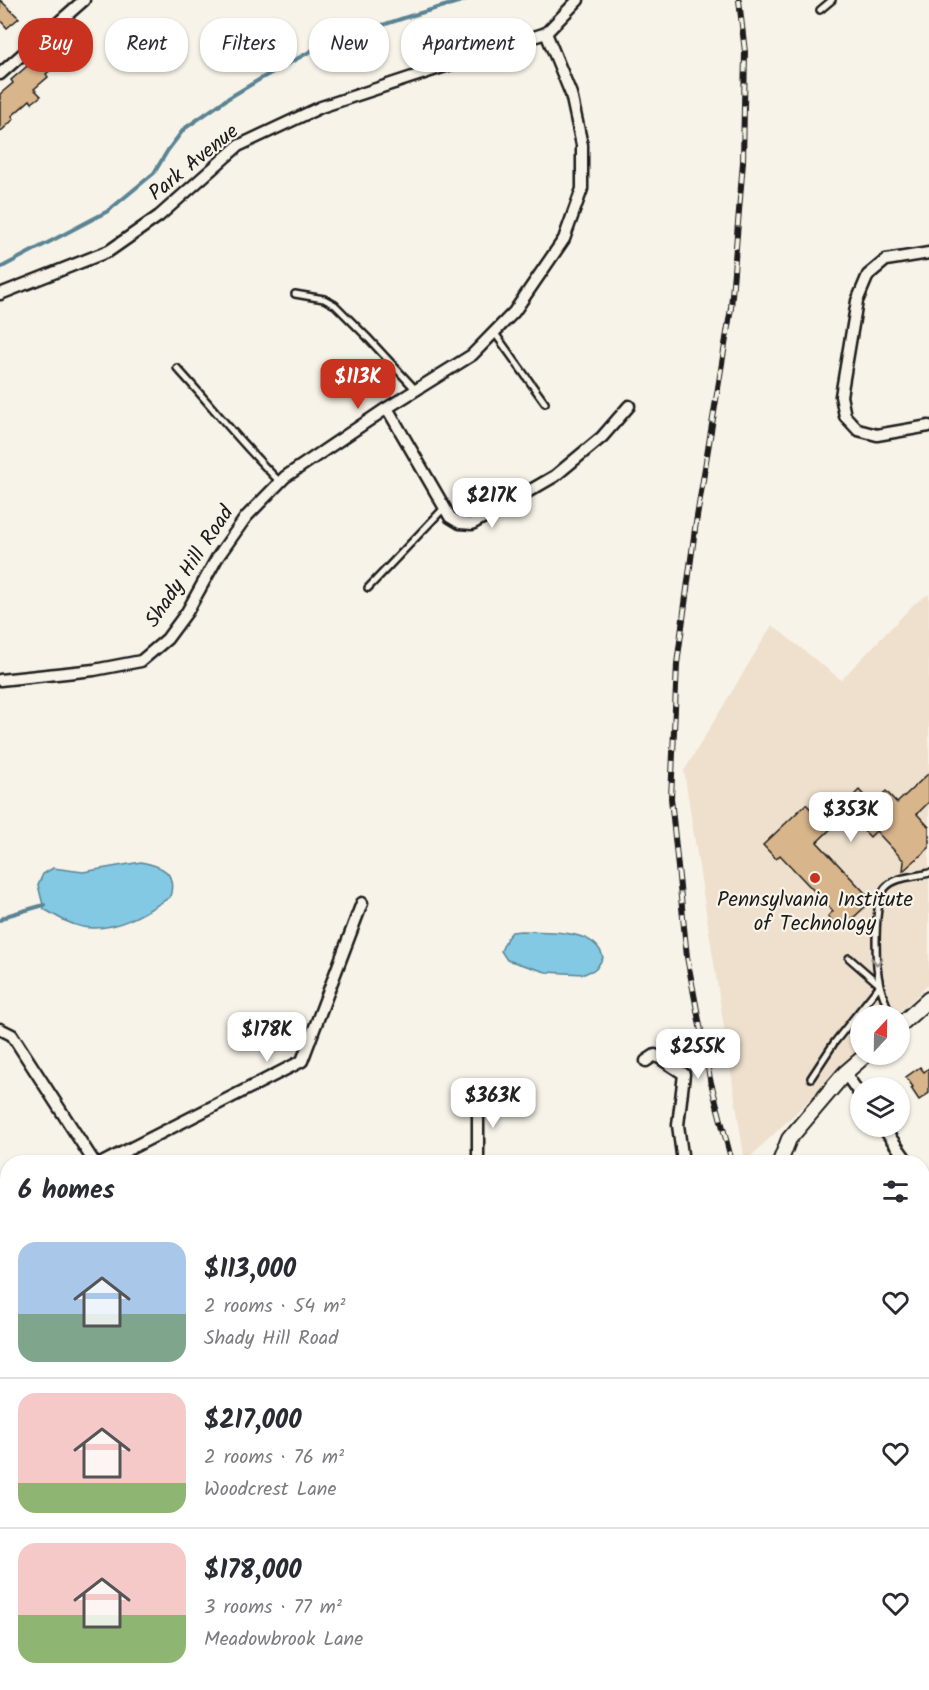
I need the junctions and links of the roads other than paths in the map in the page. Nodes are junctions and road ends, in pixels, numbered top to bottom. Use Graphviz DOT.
graph roads {
  1 [pos="84,0"];
  2 [pos="578,0"];
  3 [pos="832,0"];
  4 [pos="820,10"];
  5 [pos="546,33"];
  6 [pos="0,74"];
  7 [pos="929,253"];
  8 [pos="0,294"];
  9 [pos="295,294"];
  10 [pos="494,333"];
  11 [pos="177,368"];
  12 [pos="416,390"];
  13 [pos="545,403"];
  14 [pos="629,406"];
  15 [pos="387,408"];
  16 [pos="929,426"];
  17 [pos="280,482"];
  18 [pos="445,507"];
  19 [pos="368,588"];
  20 [pos="0,680"];
  21 [pos="929,873"];
  22 [pos="362,903"];
  23 [pos="849,958"];
  24 [pos="880,985"];
  25 [pos="929,999"];
  26 [pos="887,1005"];
  27 [pos="910,1016"];
  28 [pos="0,1029"];
  29 [pos="646,1061"];
  30 [pos="854,1065"];
  31 [pos="845,1073"];
  32 [pos="811,1078"];
  33 [pos="850,1080"];
  34 [pos="478,1095"];
  35 [pos="890,1137"];
  36 [pos="89,1155"];
  37 [pos="118,1155"];
  38 [pos="478,1155"];
  39 [pos="682,1155"];
  40 [pos="783,1155"];
  41 [pos="903,1155"];
  1 -- 6 [label="street"];
  2 -- 5 [label="street, Park Avenue"];
  3 -- 4 [label="lane"];
  5 -- 8 [label="street, Park Avenue"];
  5 -- 10 [label="street, Shady Hill Road"];
  7 -- 16 [label="street"];
  9 -- 12 [label="lane"];
  10 -- 12 [label="street, Shady Hill Road"];
  10 -- 13 [label="lane"];
  11 -- 17 [label="lane"];
  12 -- 15 [label="street, Shady Hill Road"];
  14 -- 18 [label="street"];
  15 -- 17 [label="street, Shady Hill Road"];
  15 -- 18 [label="street"];
  17 -- 20 [label="street, Shady Hill Road"];
  18 -- 19 [label="lane"];
  21 -- 24 [label="lane, one-way"];
  22 -- 37 [label="street"];
  23 -- 24 [label="lane"];
  24 -- 26 [label="lane"];
  24 -- 32 [label="lane"];
  25 -- 27 [label="street"];
  28 -- 36 [label="street"];
  29 -- 39 [label="street"];
  30 -- 31 [label="street"];
  31 -- 33 [label="street"];
  31 -- 40 [label="street"];
  34 -- 38 [label="street"];
  35 -- 41 [label="street"];
}
